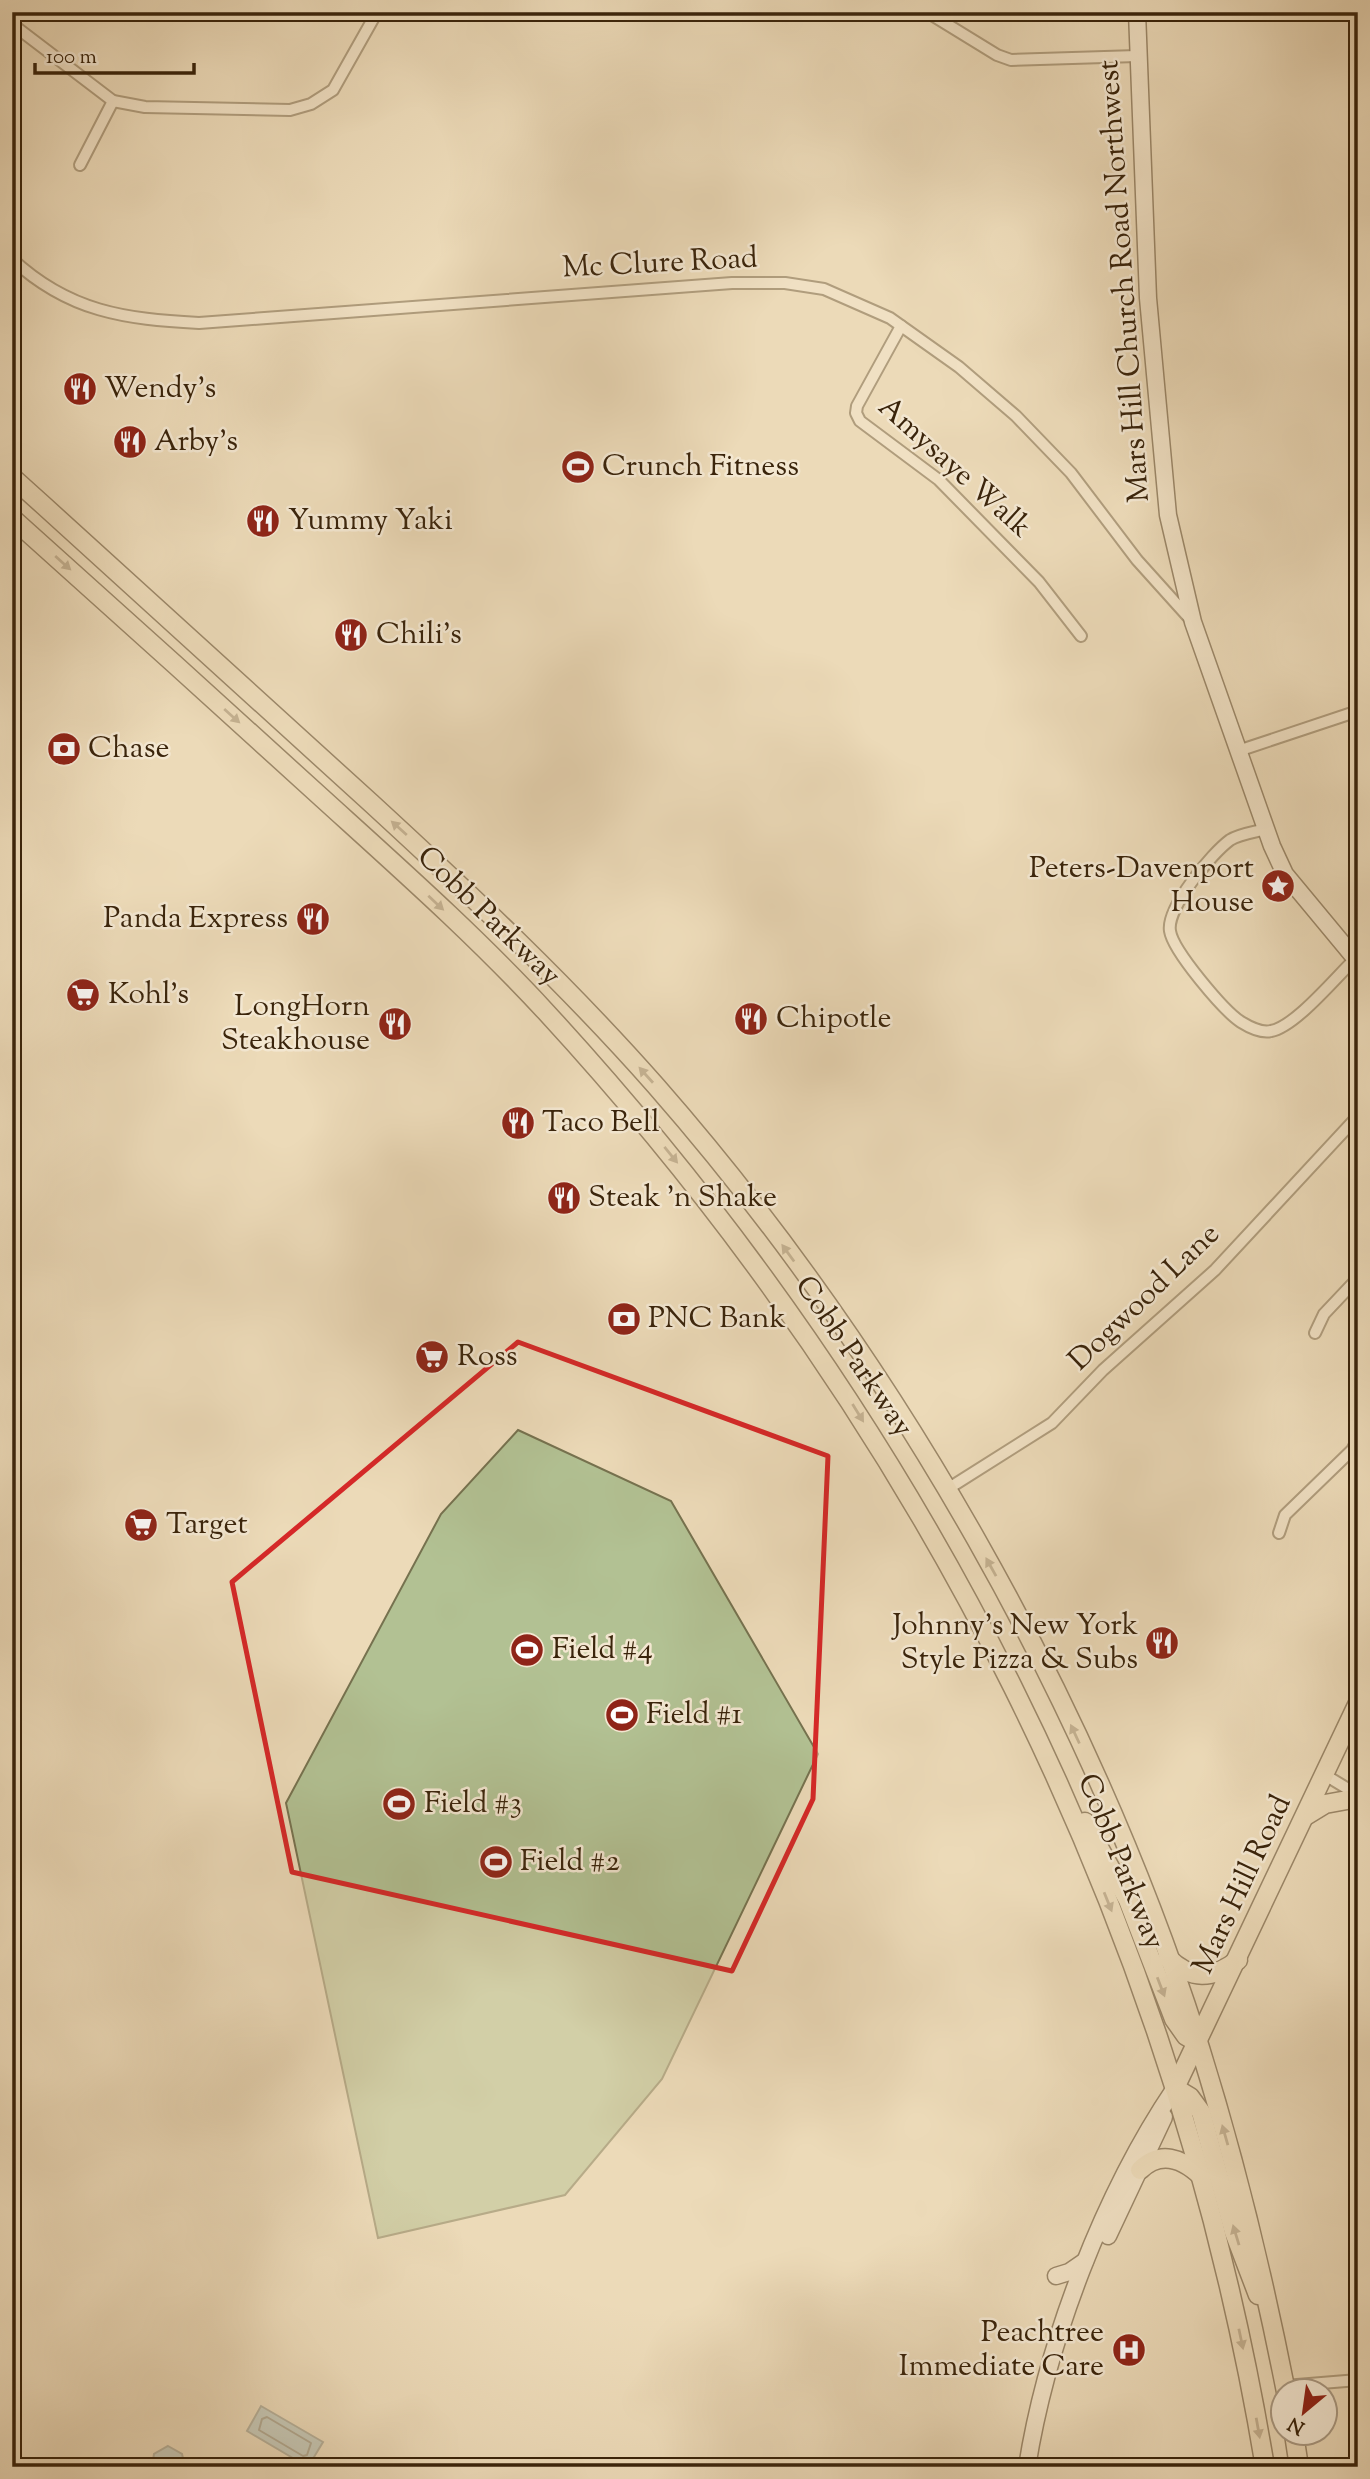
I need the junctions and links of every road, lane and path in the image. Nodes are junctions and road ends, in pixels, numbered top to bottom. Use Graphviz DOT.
graph roads {
  1 [pos="377,12"];
  2 [pos="927,12"];
  3 [pos="1137,12"];
  4 [pos="12,24"];
  5 [pos="1138,57"];
  6 [pos="113,101"];
  7 [pos="80,165"];
  8 [pos="12,259"];
  9 [pos="901,326"];
  10 [pos="12,477"];
  11 [pos="12,518"];
  12 [pos="1193,622"];
  13 [pos="1081,636"];
  14 [pos="1357,714"];
  15 [pos="1238,751"];
  16 [pos="1266,830"];
  17 [pos="1357,961"];
  18 [pos="1358,1116"];
  19 [pos="1358,1278"];
  20 [pos="1315,1332"];
  21 [pos="1358,1439"];
  22 [pos="946,1490"];
  23 [pos="1279,1533"];
  24 [pos="1358,1703"];
  25 [pos="1325,1775"];
  26 [pos="1058,1783"];
  27 [pos="1358,1796"];
  28 [pos="1307,1815"];
  29 [pos="1168,1957"];
  30 [pos="1238,1961"];
  31 [pos="1198,2043"];
  32 [pos="1175,2088"];
  33 [pos="1140,2170"];
  34 [pos="1201,2176"];
  35 [pos="1085,2261"];
  36 [pos="1056,2276"];
  37 [pos="1078,2286"];
  38 [pos="1271,2321"];
  39 [pos="1284,2378"];
  40 [pos="1358,2379"];
  41 [pos="1338,2382"];
  42 [pos="1296,2448"];
  43 [pos="1027,2467"];
  44 [pos="1265,2467"];
  45 [pos="1299,2467"];
  1 -- 6 [label="street"];
  2 -- 5 [label="street"];
  3 -- 5 [label="street, Mars Hill Church Road Northwest"];
  4 -- 6 [label="street"];
  5 -- 12 [label="street, Mars Hill Church Road Northwest"];
  6 -- 7 [label="street"];
  8 -- 9 [label="street, Mc Clure Road"];
  9 -- 12 [label="street, Mc Clure Road"];
  9 -- 13 [label="street, Amysaye Walk"];
  22 -- 10 [label="main road, Cobb Parkway, one-way"];
  11 -- 26 [label="main road, Cobb Parkway, one-way"];
  12 -- 15 [label="street, Mars Hill Church Road Northwest"];
  14 -- 15 [label="street"];
  15 -- 16 [label="street, Mars Hill Church Road Northwest"];
  16 -- 17 [label="street, Mars Hill Church Road Northwest"];
  16 -- 17 [label="street"];
  18 -- 22 [label="street, Dogwood Lane"];
  19 -- 20 [label="street"];
  21 -- 23 [label="street"];
  29 -- 22 [label="main road, Cobb Parkway, one-way"];
  24 -- 25 [label="main road, Mars Hill Road"];
  25 -- 27 [label="street"];
  25 -- 28 [label="main road, Mars Hill Road"];
  26 -- 31 [label="main road, one-way"];
  26 -- 32 [label="main road, Cobb Parkway, one-way"];
  27 -- 28 [label="main road"];
  28 -- 30 [label="main road, Mars Hill Road"];
  29 -- 30 [label="main road"];
  29 -- 31 [label="main road, Cobb Parkway"];
  30 -- 31 [label="main road, Mars Hill Road"];
  31 -- 32 [label="main road, Mars Hill Road"];
  38 -- 31 [label="main road, Cobb Parkway, one-way"];
  32 -- 33 [label="street"];
  32 -- 34 [label="main road, Cobb Parkway"];
  32 -- 35 [label="street"];
  38 -- 32 [label="main road, one-way"];
  33 -- 34 [label="main road"];
  33 -- 37 [label="street"];
  34 -- 44 [label="main road, Cobb Parkway, one-way"];
  35 -- 36 [label="street"];
  35 -- 37 [label="street"];
  37 -- 43 [label="street"];
  38 -- 39 [label="main road, Cobb Parkway"];
  40 -- 41 [label="street"];
  42 -- 45 [label="main road"];
}
